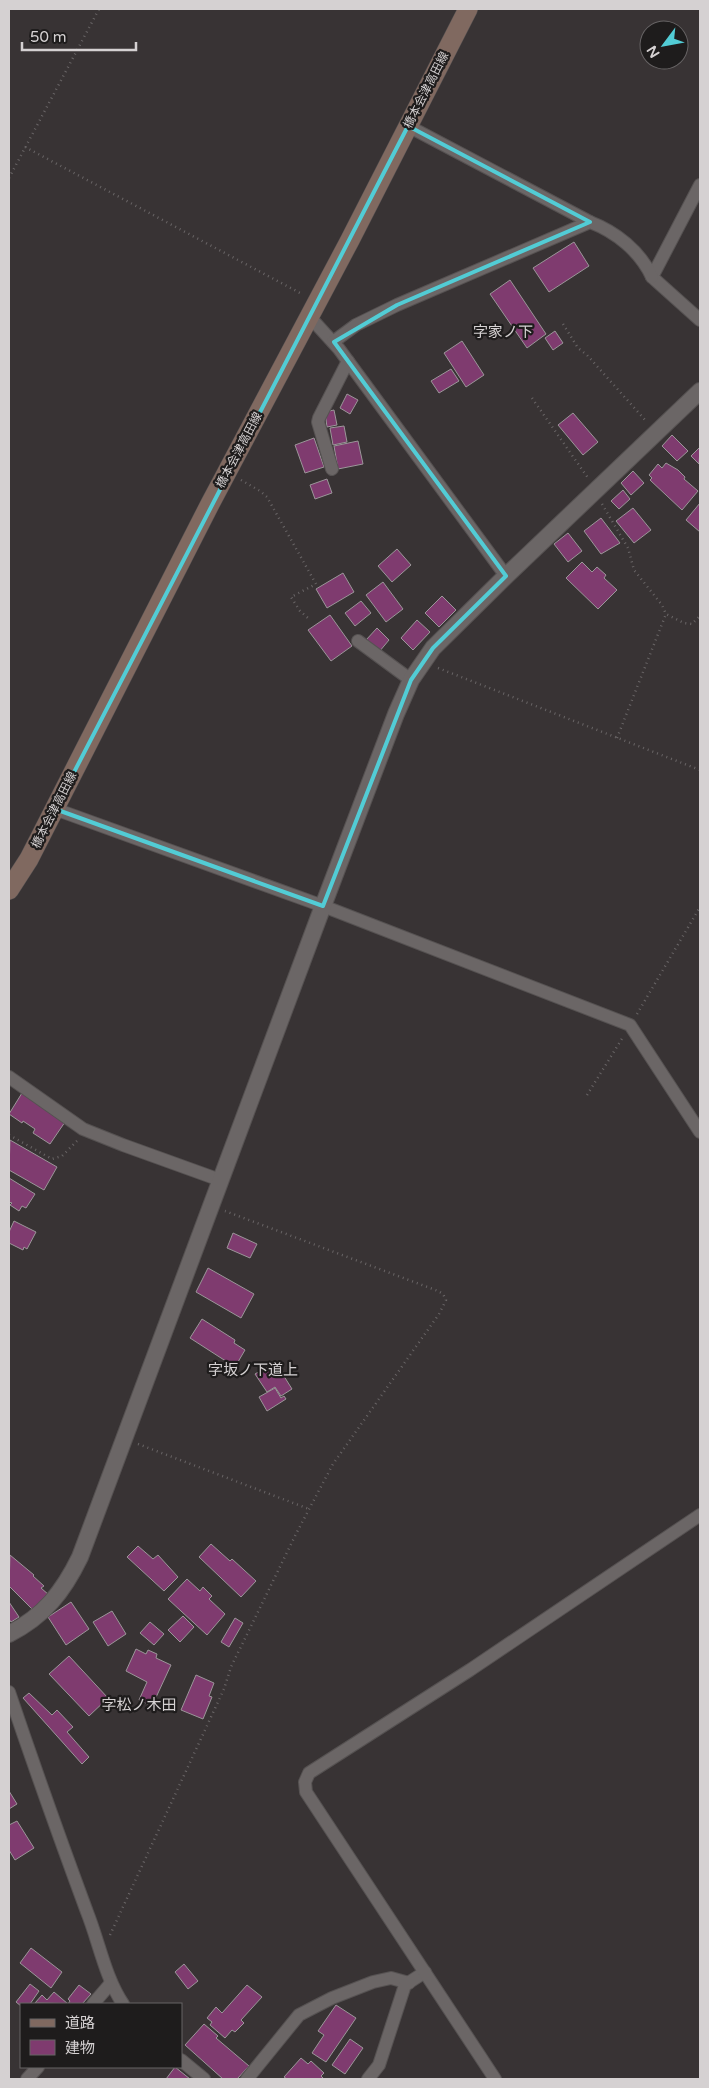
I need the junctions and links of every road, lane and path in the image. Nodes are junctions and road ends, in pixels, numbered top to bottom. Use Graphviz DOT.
graph roads {
  1 [pos="98,9"];
  2 [pos="468,9"];
  3 [pos="408,126"];
  4 [pos="25,147"];
  5 [pos="9,178"];
  6 [pos="700,185"];
  7 [pos="590,222"];
  8 [pos="652,277"];
  9 [pos="313,309"];
  10 [pos="700,320"];
  11 [pos="563,324"];
  12 [pos="333,342"];
  13 [pos="348,362"];
  14 [pos="700,391"];
  15 [pos="532,398"];
  16 [pos="657,433"];
  17 [pos="332,469"];
  18 [pos="227,472"];
  19 [pos="597,490"];
  20 [pos="506,576"];
  21 [pos="666,614"];
  22 [pos="700,616"];
  23 [pos="308,618"];
  24 [pos="358,641"];
  25 [pos="423,662"];
  26 [pos="411,680"];
  27 [pos="616,738"];
  28 [pos="700,770"];
  29 [pos="55,809"];
  30 [pos="9,890"];
  31 [pos="323,906"];
  32 [pos="700,907"];
  33 [pos="630,1025"];
  34 [pos="9,1077"];
  35 [pos="587,1095"];
  36 [pos="87,1130"];
  37 [pos="700,1132"];
  38 [pos="9,1135"];
  39 [pos="220,1180"];
  40 [pos="212,1206"];
  41 [pos="124,1438"];
  42 [pos="309,1508"];
  43 [pos="700,1515"];
  44 [pos="9,1634"];
  45 [pos="9,1692"];
  46 [pos="99,1946"];
  47 [pos="425,1972"];
  48 [pos="111,1983"];
  49 [pos="409,1983"];
  50 [pos="94,2003"];
  51 [pos="122,2003"];
  52 [pos="182,2061"];
  53 [pos="37,2068"];
  54 [pos="27,2079"];
  55 [pos="204,2079"];
  56 [pos="247,2079"];
  57 [pos="368,2079"];
  58 [pos="495,2079"];
  1 -- 4 [label="path"];
  2 -- 3 [label="main road, 橋本会津高田線"];
  3 -- 7 [label="street"];
  3 -- 9 [label="main road, 橋本会津高田線"];
  4 -- 5 [label="path"];
  4 -- 9 [label="path"];
  6 -- 8 [label="street"];
  7 -- 8 [label="street"];
  7 -- 12 [label="street"];
  8 -- 10 [label="street"];
  9 -- 12 [label="street"];
  9 -- 18 [label="main road, 橋本会津高田線"];
  11 -- 16 [label="path"];
  12 -- 13 [label="street"];
  13 -- 17 [label="street"];
  13 -- 20 [label="street"];
  14 -- 16 [label="street"];
  15 -- 19 [label="path"];
  16 -- 19 [label="street"];
  18 -- 23 [label="path"];
  18 -- 29 [label="main road, 橋本会津高田線"];
  19 -- 20 [label="street"];
  19 -- 21 [label="path"];
  20 -- 25 [label="street"];
  21 -- 22 [label="path"];
  21 -- 27 [label="path"];
  24 -- 26 [label="street"];
  25 -- 26 [label="street"];
  25 -- 27 [label="path"];
  26 -- 31 [label="street"];
  27 -- 28 [label="path"];
  29 -- 30 [label="main road, 橋本会津高田線"];
  29 -- 31 [label="street"];
  31 -- 33 [label="street"];
  31 -- 39 [label="street"];
  32 -- 33 [label="path"];
  33 -- 35 [label="path"];
  33 -- 37 [label="street"];
  34 -- 36 [label="street"];
  36 -- 38 [label="path"];
  36 -- 39 [label="street"];
  39 -- 40 [label="street"];
  40 -- 41 [label="street"];
  40 -- 42 [label="path"];
  41 -- 42 [label="path"];
  41 -- 44 [label="street"];
  42 -- 46 [label="path"];
  43 -- 47 [label="street"];
  45 -- 46 [label="street"];
  46 -- 48 [label="street"];
  47 -- 49 [label="street"];
  47 -- 58 [label="street"];
  48 -- 50 [label="street"];
  48 -- 51 [label="street"];
  49 -- 56 [label="street"];
  49 -- 57 [label="street"];
  52 -- 55 [label="street"];
  53 -- 54 [label="street"];
}
